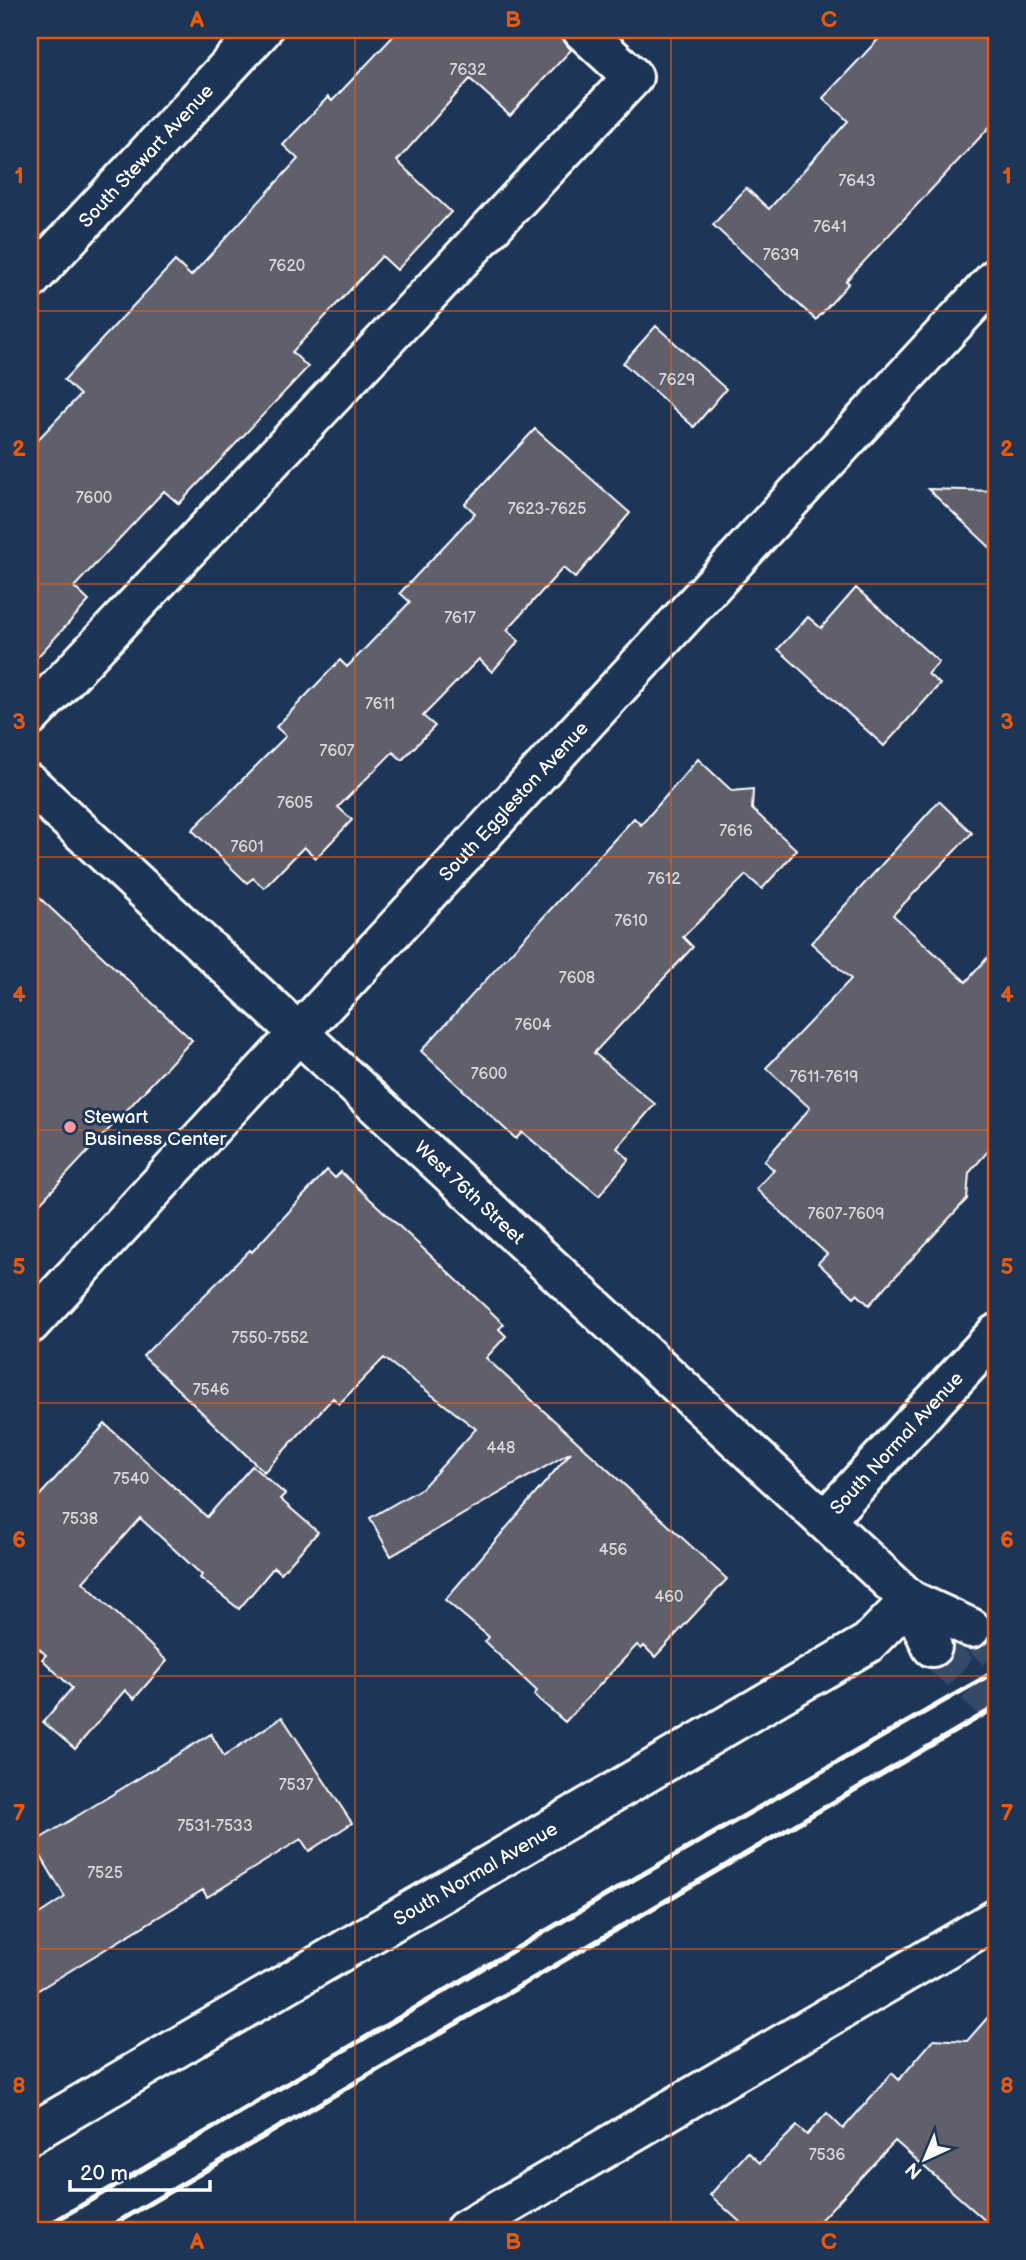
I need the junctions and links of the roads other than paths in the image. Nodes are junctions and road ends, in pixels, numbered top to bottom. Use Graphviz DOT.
graph roads {
  1 [pos="262,30"];
  2 [pos="582,30"];
  3 [pos="996,278"];
  4 [pos="30,280"];
  5 [pos="30,717"];
  6 [pos="30,784"];
  7 [pos="299,1034"];
  8 [pos="30,1324"];
  9 [pos="996,1334"];
  10 [pos="825,1520"];
  11 [pos="910,1600"];
  12 [pos="971,1628"];
  13 [pos="932,1647"];
  14 [pos="996,1919"];
  15 [pos="30,2134"];
  16 [pos="465,2230"];
  1 -- 4 [label="street, South Stewart Avenue"];
  2 -- 5 [label="street"];
  3 -- 7 [label="street, South Eggleston Avenue"];
  6 -- 7 [label="street, West 76th Street"];
  7 -- 8 [label="street, South Eggleston Avenue"];
  7 -- 10 [label="street, West 76th Street"];
  9 -- 10 [label="street, South Normal Avenue"];
  10 -- 11 [label="street, West 76th Street"];
  11 -- 12 [label="street, West 76th Street"];
  11 -- 13 [label="street, West 76th Street"];
  11 -- 15 [label="street, South Normal Avenue"];
  14 -- 16 [label="street"];
}
